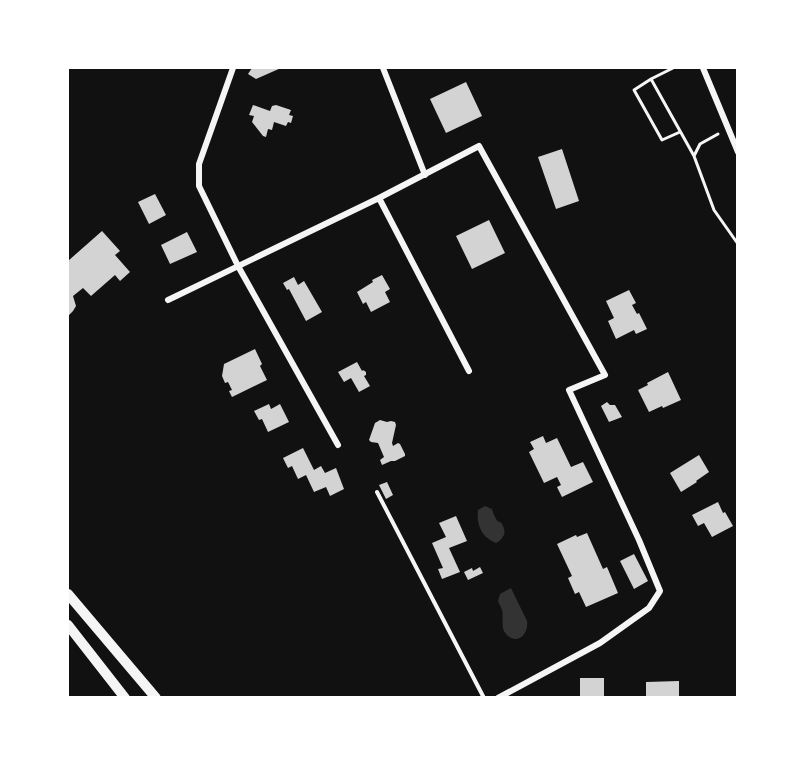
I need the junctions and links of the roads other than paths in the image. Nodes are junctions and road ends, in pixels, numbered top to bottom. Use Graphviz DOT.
graph roads {
  1 [pos="233,68"];
  2 [pos="383,68"];
  3 [pos="703,68"];
  4 [pos="738,152"];
  5 [pos="425,174"];
  6 [pos="379,198"];
  7 [pos="238,266"];
  8 [pos="168,300"];
  9 [pos="469,370"];
  10 [pos="338,444"];
  11 [pos="376,492"];
  12 [pos="68,594"];
  13 [pos="68,626"];
  14 [pos="125,698"];
  15 [pos="156,698"];
  16 [pos="484,698"];
  17 [pos="498,698"];
  1 -- 7 [label="street"];
  2 -- 5 [label="street"];
  3 -- 4 [label="street"];
  5 -- 6 [label="street"];
  5 -- 17 [label="street"];
  6 -- 7 [label="street"];
  6 -- 9 [label="street"];
  7 -- 8 [label="street"];
  7 -- 10 [label="street"];
  11 -- 16 [label="lane"];
  12 -- 15 [label="main road"];
  13 -- 14 [label="main road"];
}
